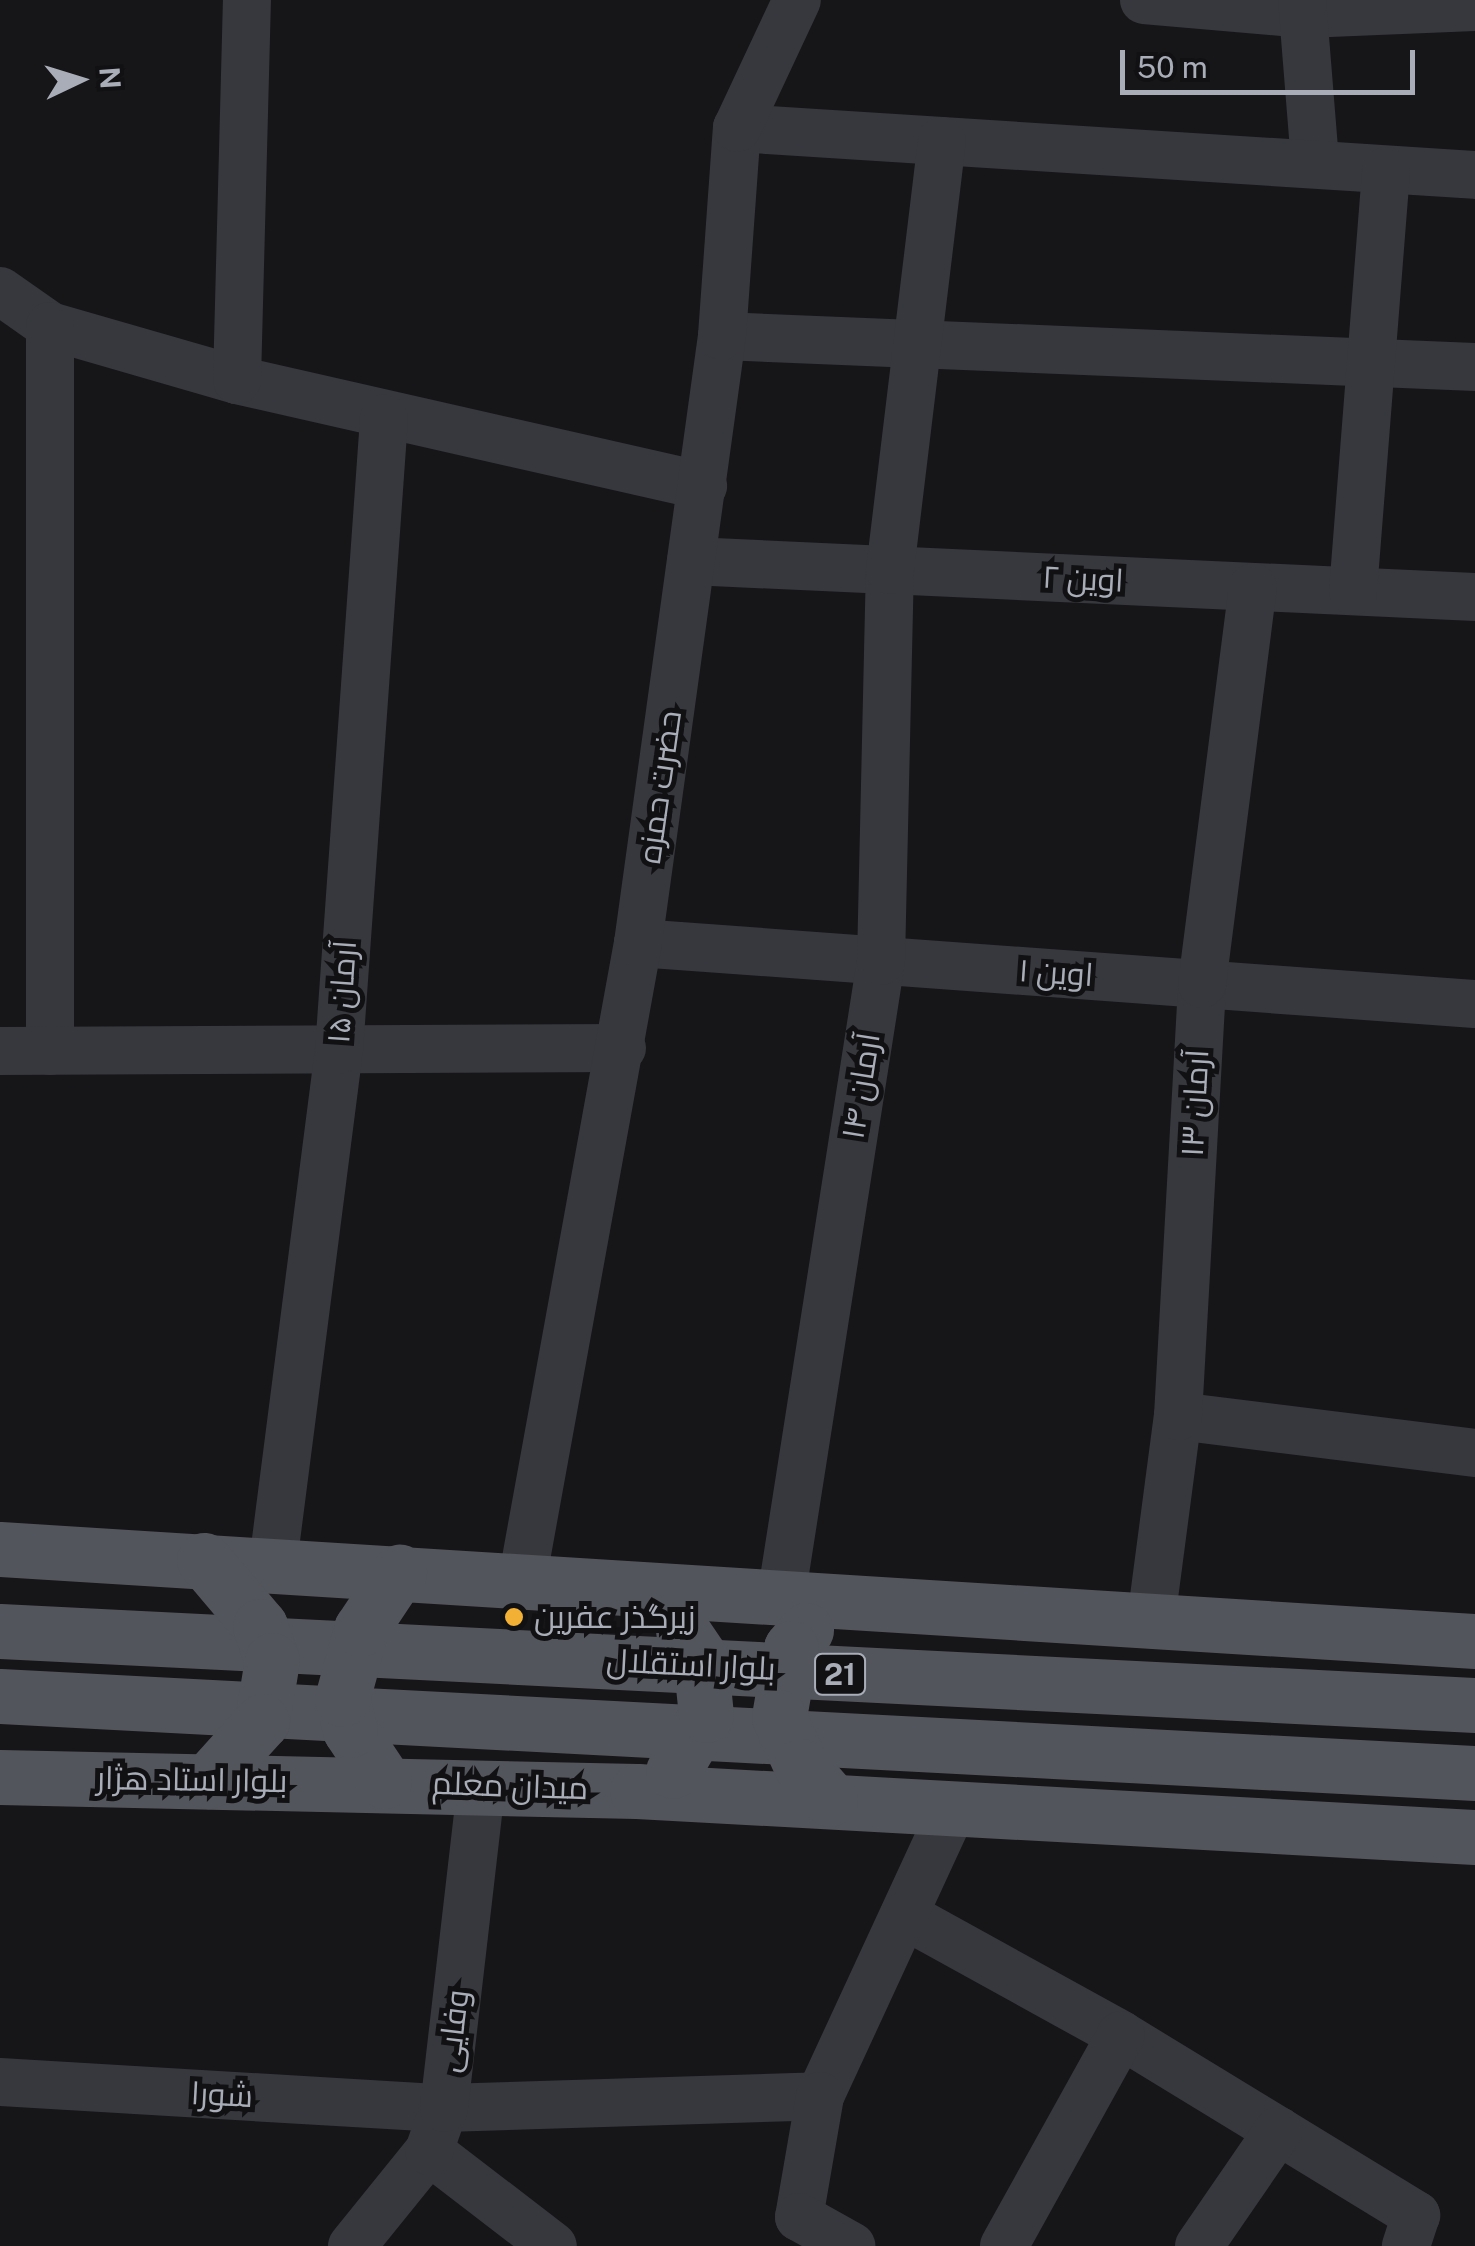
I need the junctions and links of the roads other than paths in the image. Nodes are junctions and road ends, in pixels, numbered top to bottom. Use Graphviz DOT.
graph roads {
  1 [pos="247,0"];
  2 [pos="797,0"];
  3 [pos="1144,0"];
  4 [pos="1304,7"];
  5 [pos="1475,7"];
  6 [pos="737,128"];
  7 [pos="942,140"];
  8 [pos="1315,163"];
  9 [pos="1386,171"];
  10 [pos="1475,175"];
  11 [pos="0,291"];
  12 [pos="50,326"];
  13 [pos="722,336"];
  14 [pos="916,344"];
  15 [pos="1370,362"];
  16 [pos="1475,367"];
  17 [pos="237,380"];
  18 [pos="384,419"];
  19 [pos="703,486"];
  20 [pos="692,561"];
  21 [pos="890,570"];
  22 [pos="1253,586"];
  23 [pos="1353,591"];
  24 [pos="1475,597"];
  25 [pos="638,943"];
  26 [pos="881,961"];
  27 [pos="1202,984"];
  28 [pos="1475,1004"];
  29 [pos="622,1048"];
  30 [pos="0,1050"];
  31 [pos="50,1050"];
  32 [pos="338,1050"];
  33 [pos="1178,1416"];
  34 [pos="1475,1453"];
  35 [pos="0,1549"];
  36 [pos="204,1560"];
  37 [pos="273,1563"];
  38 [pos="400,1572"];
  39 [pos="522,1581"];
  40 [pos="667,1611"];
  41 [pos="794,1614"];
  42 [pos="1150,1620"];
  43 [pos="0,1631"];
  44 [pos="1475,1641"];
  45 [pos="0,1696"];
  46 [pos="1475,1705"];
  47 [pos="1475,1773"];
  48 [pos="0,1777"];
  49 [pos="208,1781"];
  50 [pos="384,1781"];
  51 [pos="655,1781"];
  52 [pos="481,1787"];
  53 [pos="836,1802"];
  54 [pos="951,1812"];
  55 [pos="1475,1837"];
  56 [pos="904,1915"];
  57 [pos="1121,2035"];
  58 [pos="0,2082"];
  59 [pos="820,2096"];
  60 [pos="436,2130"];
  61 [pos="1278,2131"];
  62 [pos="1411,2231"];
  63 [pos="352,2246"];
  64 [pos="552,2246"];
  65 [pos="852,2246"];
  66 [pos="1004,2246"];
  67 [pos="1199,2246"];
  1 -- 17 [label="street"];
  2 -- 6 [label="street, حضرت حمزه"];
  3 -- 4 [label="street"];
  4 -- 5 [label="street"];
  4 -- 8 [label="street"];
  6 -- 7 [label="street"];
  6 -- 13 [label="street, حضرت حمزه"];
  7 -- 8 [label="street"];
  7 -- 14 [label="street, آرمان ۱۴"];
  8 -- 9 [label="street"];
  9 -- 10 [label="street"];
  9 -- 15 [label="street"];
  11 -- 12 [label="street"];
  12 -- 17 [label="street"];
  12 -- 31 [label="street"];
  13 -- 14 [label="street"];
  13 -- 19 [label="street, حضرت حمزه"];
  14 -- 15 [label="street"];
  14 -- 21 [label="street, آرمان ۱۴"];
  15 -- 16 [label="street"];
  15 -- 23 [label="street"];
  17 -- 18 [label="street"];
  18 -- 19 [label="street"];
  18 -- 32 [label="street, آرمان ۱۵"];
  19 -- 20 [label="street, حضرت حمزه"];
  20 -- 21 [label="street, اوین ۲"];
  20 -- 25 [label="street, حضرت حمزه"];
  21 -- 22 [label="street, اوین ۲"];
  21 -- 26 [label="street, آرمان ۱۴"];
  22 -- 23 [label="street, اوین ۲"];
  22 -- 27 [label="street, آرمان ۱۳"];
  23 -- 24 [label="street, اوین ۲"];
  25 -- 26 [label="street, اوین ۱"];
  25 -- 29 [label="street, حضرت حمزه"];
  26 -- 27 [label="street, اوین ۱"];
  26 -- 41 [label="street, آرمان ۱۴"];
  27 -- 28 [label="street, اوین ۱"];
  27 -- 33 [label="street, آرمان ۱۳"];
  29 -- 32 [label="street"];
  29 -- 39 [label="street, حضرت حمزه"];
  30 -- 31 [label="street"];
  31 -- 32 [label="street"];
  32 -- 37 [label="street, آرمان ۱۵"];
  33 -- 34 [label="street"];
  33 -- 42 [label="street, آرمان ۱۳"];
  35 -- 36 [label="main road"];
  36 -- 37 [label="main road"];
  36 -- 49 [label="main road, bridge"];
  37 -- 38 [label="main road"];
  38 -- 39 [label="main road"];
  38 -- 50 [label="main road, bridge"];
  39 -- 40 [label="main road"];
  40 -- 41 [label="main road"];
  40 -- 51 [label="main road, bridge"];
  41 -- 42 [label="main road"];
  41 -- 53 [label="main road, bridge"];
  42 -- 44 [label="main road"];
  43 -- 46 [label="main road, بلوار استقلال / 21"];
  45 -- 47 [label="main road, بلوار استقلال / 21"];
  48 -- 49 [label="main road, بلوار استاد هژار"];
  49 -- 50 [label="main road, بلوار استاد هژار"];
  50 -- 52 [label="main road, میدان معلم"];
  51 -- 52 [label="main road, میدان معلم"];
  51 -- 53 [label="main road, میدان معلم"];
  52 -- 60 [label="street, وفایی"];
  53 -- 54 [label="main road, میدان معلم"];
  54 -- 55 [label="main road, میدان معلم"];
  54 -- 56 [label="street"];
  56 -- 57 [label="street"];
  56 -- 59 [label="street"];
  57 -- 61 [label="street"];
  57 -- 66 [label="street"];
  58 -- 60 [label="street, شورا"];
  59 -- 60 [label="street, شورا"];
  59 -- 65 [label="street"];
  60 -- 63 [label="street"];
  60 -- 64 [label="street"];
  61 -- 62 [label="street"];
  61 -- 67 [label="street"];
}
